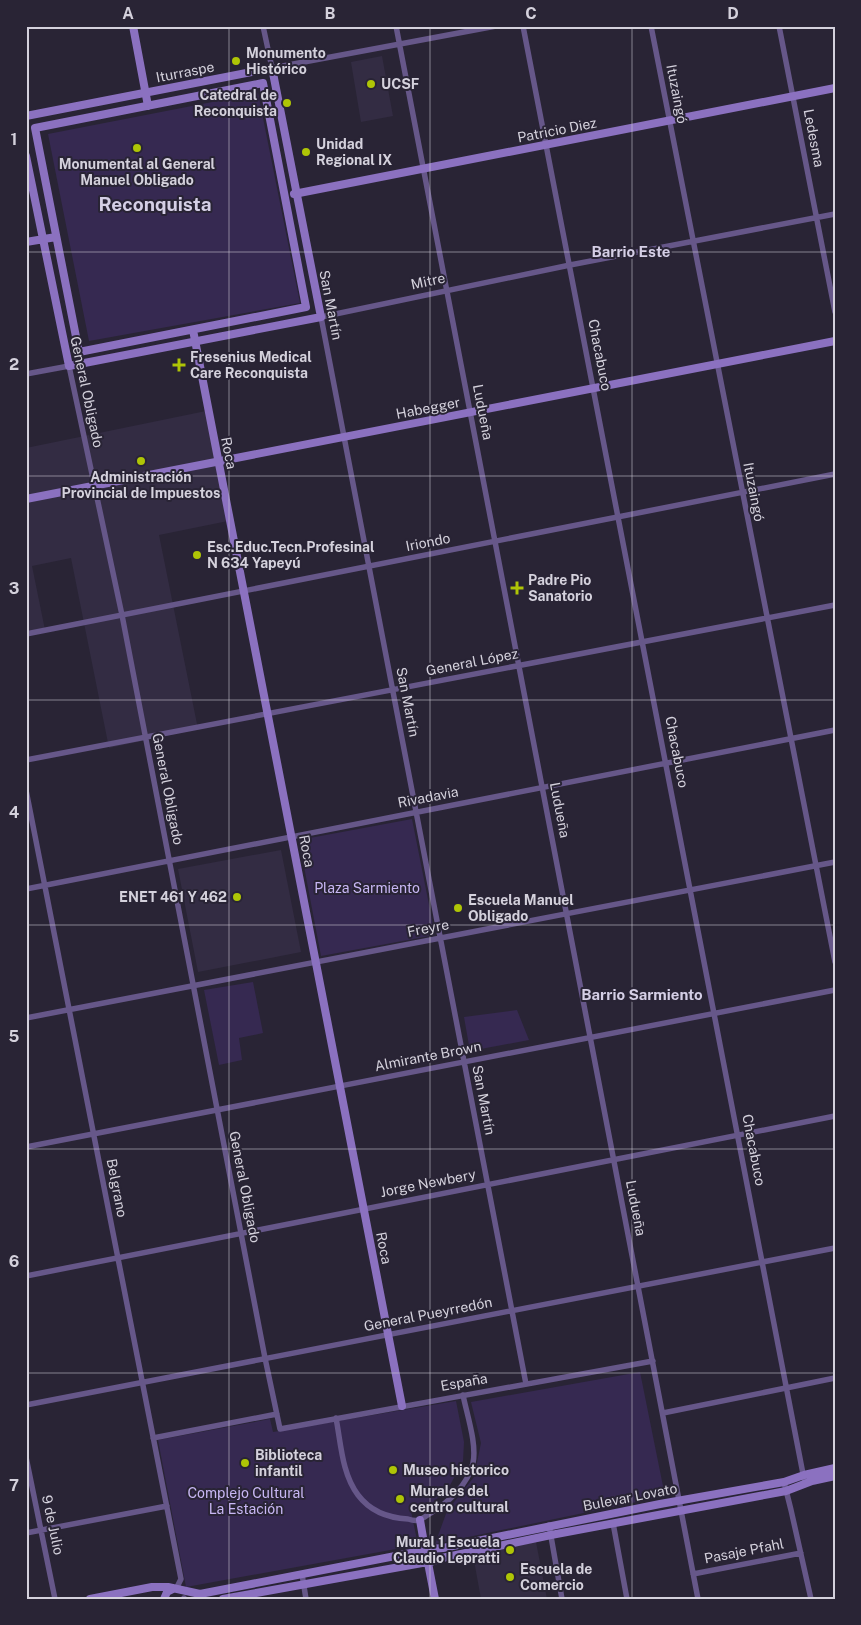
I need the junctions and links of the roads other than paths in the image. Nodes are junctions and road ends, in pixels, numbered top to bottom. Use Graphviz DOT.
graph roads {
  1 [pos="133,26"];
  2 [pos="263,26"];
  3 [pos="396,26"];
  4 [pos="496,26"];
  5 [pos="523,26"];
  6 [pos="651,26"];
  7 [pos="779,26"];
  8 [pos="399,44"];
  9 [pos="272,68"];
  10 [pos="263,83"];
  11 [pos="835,88"];
  12 [pos="146,93"];
  13 [pos="793,96"];
  14 [pos="148,106"];
  15 [pos="26,116"];
  16 [pos="669,120"];
  17 [pos="546,145"];
  18 [pos="26,156"];
  19 [pos="424,169"];
  20 [pos="297,193"];
  21 [pos="284,196"];
  22 [pos="835,214"];
  23 [pos="816,218"];
  24 [pos="56,236"];
  25 [pos="43,239"];
  26 [pos="693,241"];
  27 [pos="26,242"];
  28 [pos="570,265"];
  29 [pos="447,290"];
  30 [pos="835,312"];
  31 [pos="321,316"];
  32 [pos="192,330"];
  33 [pos="195,341"];
  34 [pos="835,341"];
  35 [pos="717,364"];
  36 [pos="69,366"];
  37 [pos="26,374"];
  38 [pos="594,389"];
  39 [pos="470,412"];
  40 [pos="344,436"];
  41 [pos="218,461"];
  42 [pos="835,474"];
  43 [pos="94,486"];
  44 [pos="742,492"];
  45 [pos="26,499"];
  46 [pos="618,518"];
  47 [pos="494,542"];
  48 [pos="369,566"];
  49 [pos="243,591"];
  50 [pos="835,605"];
  51 [pos="122,615"];
  52 [pos="767,618"];
  53 [pos="26,634"];
  54 [pos="643,642"];
  55 [pos="519,666"];
  56 [pos="393,690"];
  57 [pos="267,714"];
  58 [pos="835,730"];
  59 [pos="145,738"];
  60 [pos="791,739"];
  61 [pos="26,760"];
  62 [pos="666,764"];
  63 [pos="543,788"];
  64 [pos="26,790"];
  65 [pos="416,812"];
  66 [pos="291,837"];
  67 [pos="169,862"];
  68 [pos="835,862"];
  69 [pos="816,865"];
  70 [pos="45,885"];
  71 [pos="26,889"];
  72 [pos="691,890"];
  73 [pos="567,914"];
  74 [pos="440,938"];
  75 [pos="315,962"];
  76 [pos="835,962"];
  77 [pos="193,986"];
  78 [pos="835,990"];
  79 [pos="69,1010"];
  80 [pos="715,1014"];
  81 [pos="26,1018"];
  82 [pos="591,1038"];
  83 [pos="464,1062"];
  84 [pos="339,1086"];
  85 [pos="217,1110"];
  86 [pos="835,1116"];
  87 [pos="94,1133"];
  88 [pos="738,1136"];
  89 [pos="26,1147"];
  90 [pos="614,1160"];
  91 [pos="488,1184"];
  92 [pos="363,1209"];
  93 [pos="241,1234"];
  94 [pos="835,1248"];
  95 [pos="118,1257"];
  96 [pos="763,1262"];
  97 [pos="26,1276"];
  98 [pos="639,1286"];
  99 [pos="512,1310"];
  100 [pos="388,1334"];
  101 [pos="265,1358"];
  102 [pos="653,1361"];
  103 [pos="835,1378"];
  104 [pos="143,1382"];
  105 [pos="526,1384"];
  106 [pos="787,1388"];
  107 [pos="463,1395"];
  108 [pos="26,1405"];
  109 [pos="402,1406"];
  110 [pos="663,1413"];
  111 [pos="277,1414"];
  112 [pos="336,1418"];
  113 [pos="280,1429"];
  114 [pos="153,1438"];
  115 [pos="26,1457"];
  116 [pos="835,1468"];
  117 [pos="804,1475"];
  118 [pos="835,1476"];
  119 [pos="784,1482"];
  120 [pos="805,1483"];
  121 [pos="786,1491"];
  122 [pos="678,1500"];
  123 [pos="167,1506"];
  124 [pos="680,1510"];
  125 [pos="420,1520"];
  126 [pos="613,1523"];
  127 [pos="549,1525"];
  128 [pos="41,1530"];
  129 [pos="26,1533"];
  130 [pos="551,1535"];
  131 [pos="425,1550"];
  132 [pos="801,1553"];
  133 [pos="427,1562"];
  134 [pos="302,1574"];
  135 [pos="693,1574"];
  136 [pos="304,1584"];
  137 [pos="176,1590"];
  138 [pos="55,1599"];
  139 [pos="90,1599"];
  140 [pos="164,1599"];
  141 [pos="184,1599"];
  142 [pos="223,1599"];
  143 [pos="306,1599"];
  144 [pos="435,1599"];
  145 [pos="562,1599"];
  146 [pos="626,1599"];
  147 [pos="698,1599"];
  148 [pos="810,1599"];
  1 -- 12 [label="main road"];
  2 -- 9 [label="street, San Martín"];
  3 -- 8 [label="street, Ludueña"];
  4 -- 8 [label="street, Iturraspe"];
  5 -- 17 [label="street, Chacabuco"];
  6 -- 16 [label="street, Ituzaingó"];
  7 -- 13 [label="street, Ledesma"];
  8 -- 9 [label="street, Iturraspe"];
  8 -- 19 [label="street, Ludueña"];
  9 -- 12 [label="main road, Iturraspe"];
  9 -- 20 [label="main road, San Martín"];
  10 -- 14 [label="main road, Iturraspe"];
  10 -- 21 [label="main road, San Martín"];
  11 -- 13 [label="main road, Patricio Diez"];
  12 -- 14 [label="main road"];
  12 -- 15 [label="main road, Iturraspe"];
  13 -- 16 [label="main road, Patricio Diez"];
  13 -- 23 [label="street, Ledesma"];
  14 -- 24 [label="main road, Iturraspe"];
  16 -- 17 [label="main road, Patricio Diez"];
  16 -- 26 [label="street, Ituzaingó"];
  17 -- 19 [label="main road, Patricio Diez"];
  17 -- 28 [label="street, Chacabuco"];
  18 -- 25 [label="main road, General Obligado"];
  19 -- 20 [label="main road, Patricio Diez"];
  19 -- 29 [label="street, Ludueña"];
  20 -- 21 [label="main road, Patricio Diez"];
  20 -- 31 [label="main road, San Martín"];
  21 -- 32 [label="main road, San Martín"];
  22 -- 23 [label="street, Mitre"];
  23 -- 26 [label="street, Mitre"];
  23 -- 30 [label="street, Ledesma"];
  24 -- 25 [label="main road"];
  24 -- 32 [label="main road"];
  25 -- 27 [label="main road"];
  25 -- 36 [label="main road, General Obligado"];
  26 -- 28 [label="street, Mitre"];
  26 -- 35 [label="street, Ituzaingó"];
  28 -- 29 [label="street, Mitre"];
  28 -- 38 [label="street, Chacabuco"];
  29 -- 31 [label="street, Mitre"];
  29 -- 39 [label="street, Ludueña"];
  31 -- 33 [label="main road, Mitre"];
  31 -- 40 [label="street, San Martín"];
  32 -- 33 [label="main road, Roca"];
  33 -- 36 [label="main road, Mitre"];
  33 -- 41 [label="main road, Roca"];
  34 -- 35 [label="main road, Habegger"];
  35 -- 38 [label="main road, Habegger"];
  35 -- 44 [label="street, Ituzaingó"];
  36 -- 37 [label="street, Mitre"];
  36 -- 43 [label="street, General Obligado"];
  38 -- 39 [label="main road, Habegger"];
  38 -- 46 [label="street, Chacabuco"];
  39 -- 40 [label="main road, Habegger"];
  39 -- 47 [label="street, Ludueña"];
  40 -- 41 [label="main road, Habegger"];
  40 -- 48 [label="street, San Martín"];
  41 -- 43 [label="main road, Habegger"];
  41 -- 49 [label="main road, Roca"];
  42 -- 44 [label="street, Iriondo"];
  43 -- 45 [label="main road, Habegger"];
  43 -- 51 [label="street, General Obligado"];
  44 -- 46 [label="street, Iriondo"];
  44 -- 52 [label="street, Ituzaingó"];
  46 -- 47 [label="street, Iriondo"];
  46 -- 54 [label="street, Chacabuco"];
  47 -- 48 [label="street, Iriondo"];
  47 -- 55 [label="street, Ludueña"];
  48 -- 49 [label="street, Iriondo"];
  48 -- 56 [label="street, San Martín"];
  49 -- 51 [label="street, Iriondo"];
  49 -- 57 [label="main road, Roca"];
  50 -- 52 [label="street, General López"];
  51 -- 53 [label="street, Iriondo"];
  51 -- 59 [label="street, General Obligado"];
  52 -- 54 [label="street, General López"];
  52 -- 60 [label="street, Ituzaingó"];
  54 -- 55 [label="street, General López"];
  54 -- 62 [label="street, Chacabuco"];
  55 -- 56 [label="street, General López"];
  55 -- 63 [label="street, Ludueña"];
  56 -- 57 [label="street, General López"];
  56 -- 65 [label="street, San Martín"];
  57 -- 59 [label="street, General López"];
  57 -- 66 [label="main road, Roca"];
  58 -- 60 [label="street, Rivadavia"];
  59 -- 61 [label="street, General López"];
  59 -- 67 [label="street, General Obligado"];
  60 -- 62 [label="street, Rivadavia"];
  60 -- 69 [label="street, Ituzaingó"];
  62 -- 63 [label="street, Rivadavia"];
  62 -- 72 [label="street, Chacabuco"];
  63 -- 65 [label="street, Rivadavia"];
  63 -- 73 [label="street, Ludueña"];
  64 -- 70 [label="street, Belgrano"];
  65 -- 66 [label="street, Rivadavia"];
  65 -- 74 [label="street, San Martín"];
  66 -- 67 [label="street, Rivadavia"];
  66 -- 75 [label="main road, Roca"];
  67 -- 70 [label="street, Rivadavia"];
  67 -- 77 [label="street, General Obligado"];
  68 -- 69 [label="street, Freyre"];
  69 -- 72 [label="street, Freyre"];
  69 -- 76 [label="street, Ituzaingó"];
  70 -- 71 [label="street, Rivadavia"];
  70 -- 79 [label="street, Belgrano"];
  72 -- 73 [label="street, Freyre"];
  72 -- 80 [label="street, Chacabuco"];
  73 -- 74 [label="street, Freyre"];
  73 -- 82 [label="street, Ludueña"];
  74 -- 75 [label="street, Freyre"];
  74 -- 83 [label="street, San Martín"];
  75 -- 77 [label="street, Freyre"];
  75 -- 84 [label="main road, Roca"];
  77 -- 79 [label="street, Freyre"];
  77 -- 85 [label="street, General Obligado"];
  78 -- 80 [label="street, Almirante Brown"];
  79 -- 81 [label="street, Freyre"];
  79 -- 87 [label="street, Belgrano"];
  80 -- 82 [label="street, Almirante Brown"];
  80 -- 88 [label="street, Chacabuco"];
  82 -- 83 [label="street, Almirante Brown"];
  82 -- 90 [label="street, Ludueña"];
  83 -- 84 [label="street, Almirante Brown"];
  83 -- 91 [label="street, San Martín"];
  84 -- 85 [label="street, Almirante Brown"];
  84 -- 92 [label="main road, Roca"];
  85 -- 87 [label="street, Almirante Brown"];
  85 -- 93 [label="street, General Obligado"];
  86 -- 88 [label="street, Jorge Newbery"];
  87 -- 89 [label="street, Almirante Brown"];
  87 -- 95 [label="street, Belgrano"];
  88 -- 90 [label="street, Jorge Newbery"];
  88 -- 96 [label="street, Chacabuco"];
  90 -- 91 [label="street, Jorge Newbery"];
  90 -- 98 [label="street, Ludueña"];
  91 -- 92 [label="street, Jorge Newbery"];
  91 -- 99 [label="street, San Martín"];
  92 -- 93 [label="street, Jorge Newbery"];
  92 -- 100 [label="main road, Roca"];
  93 -- 95 [label="street, Jorge Newbery"];
  93 -- 101 [label="street, General Obligado"];
  94 -- 96 [label="street, General Pueyrredón"];
  95 -- 97 [label="street, Jorge Newbery"];
  95 -- 104 [label="street, Belgrano"];
  96 -- 98 [label="street, General Pueyrredón"];
  96 -- 106 [label="street, Chacabuco"];
  98 -- 99 [label="street, General Pueyrredón"];
  98 -- 102 [label="street, Ludueña"];
  99 -- 100 [label="street, General Pueyrredón"];
  99 -- 105 [label="street, San Martín"];
  100 -- 101 [label="street, General Pueyrredón"];
  100 -- 109 [label="main road, Roca"];
  101 -- 104 [label="street, General Pueyrredón"];
  101 -- 111 [label="street, General Obligado"];
  102 -- 105 [label="street, España"];
  102 -- 110 [label="street, Ludueña"];
  103 -- 106 [label="street"];
  104 -- 108 [label="street, General Pueyrredón"];
  104 -- 114 [label="street, Belgrano"];
  105 -- 107 [label="street, España"];
  106 -- 110 [label="street"];
  106 -- 117 [label="street, Chacabuco"];
  107 -- 109 [label="street, España"];
  107 -- 125 [label="street"];
  109 -- 112 [label="street, España"];
  110 -- 122 [label="street, Ludueña"];
  111 -- 113 [label="street, General Obligado"];
  111 -- 114 [label="street"];
  112 -- 113 [label="street, España"];
  112 -- 125 [label="street"];
  114 -- 123 [label="street, Belgrano"];
  115 -- 128 [label="street, 9 de Julio"];
  116 -- 117 [label="main road, Bulevar Lovato"];
  117 -- 119 [label="main road, Bulevar Lovato"];
  117 -- 120 [label="street, Chacabuco"];
  118 -- 120 [label="main road, Bulevar Lovato"];
  119 -- 121 [label="street"];
  119 -- 122 [label="main road, Bulevar Lovato"];
  120 -- 121 [label="main road, Bulevar Lovato"];
  121 -- 124 [label="main road, Bulevar Lovato"];
  121 -- 132 [label="street"];
  122 -- 124 [label="street, Ludueña"];
  122 -- 127 [label="main road, Bulevar Lovato"];
  123 -- 128 [label="street"];
  123 -- 137 [label="street, Belgrano"];
  124 -- 126 [label="main road, Bulevar Lovato"];
  124 -- 135 [label="street, Ludueña"];
  125 -- 131 [label="main road"];
  126 -- 130 [label="main road, Bulevar Lovato"];
  126 -- 146 [label="street"];
  127 -- 130 [label="street"];
  127 -- 131 [label="main road, Bulevar Lovato"];
  128 -- 129 [label="street"];
  128 -- 138 [label="street, 9 de Julio"];
  130 -- 133 [label="main road, Bulevar Lovato"];
  130 -- 145 [label="street"];
  131 -- 133 [label="main road"];
  131 -- 133 [label="main road"];
  131 -- 134 [label="main road, Bulevar Lovato"];
  132 -- 135 [label="street, Pasaje Pfahl"];
  132 -- 148 [label="street"];
  133 -- 136 [label="main road, Bulevar Lovato"];
  133 -- 144 [label="main road"];
  134 -- 136 [label="street"];
  134 -- 137 [label="main road, Bulevar Lovato"];
  135 -- 147 [label="street, Ludueña"];
  136 -- 142 [label="main road, Bulevar Lovato"];
  136 -- 143 [label="street"];
  137 -- 139 [label="main road, Bulevar Lovato"];
  137 -- 140 [label="main road"];
  137 -- 141 [label="main road"];
}
